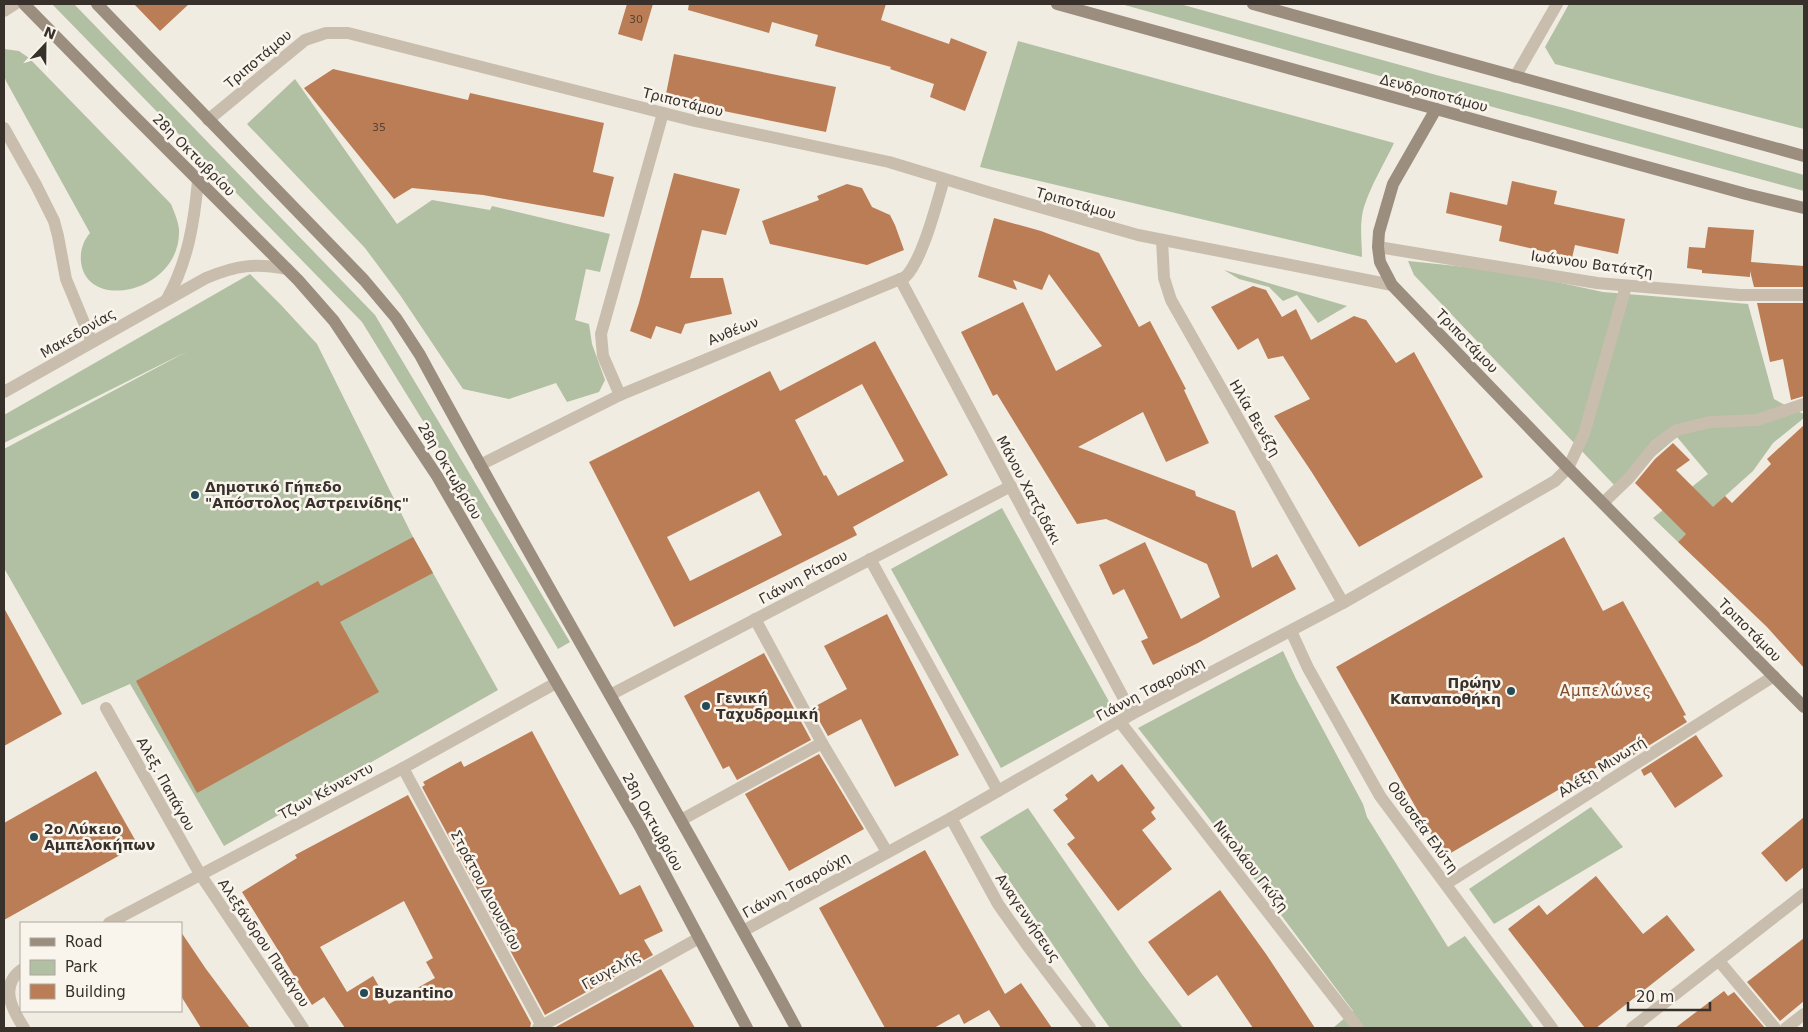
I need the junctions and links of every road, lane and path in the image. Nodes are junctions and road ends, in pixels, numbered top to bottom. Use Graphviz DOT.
graph roads {
  1 [pos="16,4"];
  2 [pos="24,4"];
  3 [pos="97,4"];
  4 [pos="1057,4"];
  5 [pos="1253,4"];
  6 [pos="1557,4"];
  7 [pos="4,11"];
  8 [pos="1516,77"];
  9 [pos="1436,110"];
  10 [pos="663,113"];
  11 [pos="208,120"];
  12 [pos="4,128"];
  13 [pos="1804,156"];
  14 [pos="944,179"];
  15 [pos="198,181"];
  16 [pos="1804,208"];
  17 [pos="1162,240"];
  18 [pos="1378,247"];
  19 [pos="287,269"];
  20 [pos="900,279"];
  21 [pos="1392,285"];
  22 [pos="1626,286"];
  23 [pos="1804,295"];
  24 [pos="167,299"];
  25 [pos="92,342"];
  26 [pos="4,392"];
  27 [pos="620,395"];
  28 [pos="1804,404"];
  29 [pos="480,466"];
  30 [pos="1568,468"];
  31 [pos="1011,486"];
  32 [pos="1603,503"];
  33 [pos="870,559"];
  34 [pos="1343,603"];
  35 [pos="755,619"];
  36 [pos="1291,631"];
  37 [pos="1774,676"];
  38 [pos="556,684"];
  39 [pos="610,695"];
  40 [pos="1804,707"];
  41 [pos="106,708"];
  42 [pos="1132,714"];
  43 [pos="1120,722"];
  44 [pos="822,743"];
  45 [pos="403,768"];
  46 [pos="998,791"];
  47 [pos="951,818"];
  48 [pos="681,820"];
  49 [pos="887,852"];
  50 [pos="200,874"];
  51 [pos="1446,884"];
  52 [pos="1804,894"];
  53 [pos="111,922"];
  54 [pos="743,931"];
  55 [pos="699,938"];
  56 [pos="1719,961"];
  57 [pos="20,971"];
  58 [pos="1804,1014"];
  59 [pos="540,1027"];
  60 [pos="24,1028"];
  61 [pos="303,1028"];
  62 [pos="747,1028"];
  63 [pos="796,1028"];
  64 [pos="1090,1028"];
  65 [pos="1358,1028"];
  66 [pos="1552,1028"];
  67 [pos="1632,1028"];
  68 [pos="1774,1028"];
  69 [pos="1786,1028"];
  1 -- 7 [label="street"];
  2 -- 15 [label="main road, 28η Οκτωβρίου"];
  3 -- 11 [label="main road, 28η Οκτωβρίου"];
  4 -- 9 [label="main road, Δενδροποτάμου"];
  5 -- 8 [label="main road"];
  6 -- 8 [label="street"];
  8 -- 13 [label="main road"];
  9 -- 16 [label="main road, Δενδροποτάμου"];
  9 -- 18 [label="main road"];
  10 -- 11 [label="street, Τριποτάμου"];
  10 -- 14 [label="street, Τριποτάμου"];
  10 -- 27 [label="street"];
  11 -- 29 [label="main road, 28η Οκτωβρίου"];
  12 -- 25 [label="street"];
  14 -- 17 [label="street, Τριποτάμου"];
  14 -- 20 [label="street, Ανθέων"];
  15 -- 19 [label="main road, 28η Οκτωβρίου"];
  15 -- 24 [label="street"];
  17 -- 21 [label="street, Τριποτάμου"];
  17 -- 34 [label="street, Ηλία Βενέζη"];
  18 -- 21 [label="main road"];
  18 -- 22 [label="street, Ιωάννου Βατάτζη"];
  19 -- 24 [label="street, Μακεδονίας"];
  19 -- 38 [label="main road, 28η Οκτωβρίου"];
  20 -- 27 [label="street, Ανθέων"];
  20 -- 31 [label="street, Μάνου Χατζιδάκι"];
  21 -- 30 [label="main road, Τριποτάμου"];
  22 -- 23 [label="street, Ιωάννου Βατάτζη"];
  22 -- 30 [label="street"];
  24 -- 25 [label="street, Μακεδονίας"];
  25 -- 26 [label="street, Μακεδονίας"];
  27 -- 29 [label="street, Ανθέων"];
  28 -- 32 [label="street"];
  29 -- 39 [label="main road, 28η Οκτωβρίου"];
  30 -- 32 [label="main road, Τριποτάμου"];
  30 -- 34 [label="street, Γιάννη Τσαρούχη"];
  31 -- 33 [label="street, Γιάννη Ρίτσου"];
  31 -- 42 [label="street, Μάνου Χατζιδάκι"];
  32 -- 37 [label="main road, Τριποτάμου"];
  33 -- 35 [label="street, Γιάννη Ρίτσου"];
  33 -- 46 [label="street"];
  34 -- 36 [label="street, Γιάννη Τσαρούχη"];
  35 -- 39 [label="street, Γιάννη Ρίτσου"];
  35 -- 44 [label="street"];
  36 -- 42 [label="street, Γιάννη Τσαρούχη"];
  36 -- 51 [label="street, Οδυσσέα Ελύτη"];
  37 -- 40 [label="main road, Τριποτάμου"];
  37 -- 51 [label="street, Αλέξη Μινωτή"];
  38 -- 45 [label="street, Τζων Κέννεντυ"];
  38 -- 55 [label="main road, 28η Οκτωβρίου"];
  39 -- 48 [label="main road, 28η Οκτωβρίου"];
  41 -- 50 [label="street, Αλεξ. Παπάγου"];
  42 -- 43 [label="street, Γιάννη Τσαρούχη"];
  43 -- 46 [label="street, Γιάννη Τσαρούχη"];
  43 -- 65 [label="street, Νικολάου Γκύζη"];
  44 -- 48 [label="street"];
  44 -- 49 [label="street"];
  45 -- 50 [label="street, Τζων Κέννεντυ"];
  45 -- 59 [label="street, Στράτου Διονυσίου"];
  46 -- 47 [label="street, Γιάννη Τσαρούχη"];
  47 -- 49 [label="street, Γιάννη Τσαρούχη"];
  47 -- 64 [label="street, Αναγεννήσεως"];
  48 -- 54 [label="main road, 28η Οκτωβρίου"];
  49 -- 54 [label="street, Γιάννη Τσαρούχη"];
  50 -- 53 [label="street, Τζων Κέννεντυ"];
  50 -- 61 [label="street, Αλεξάνδρου Παπάγου"];
  51 -- 66 [label="street, Οδυσσέα Ελύτη"];
  52 -- 56 [label="street"];
  54 -- 63 [label="main road, 28η Οκτωβρίου"];
  55 -- 59 [label="street, Γευγελής"];
  55 -- 62 [label="main road, 28η Οκτωβρίου"];
  56 -- 67 [label="street"];
  56 -- 68 [label="street"];
  57 -- 60 [label="street"];
  58 -- 69 [label="street"];
}
